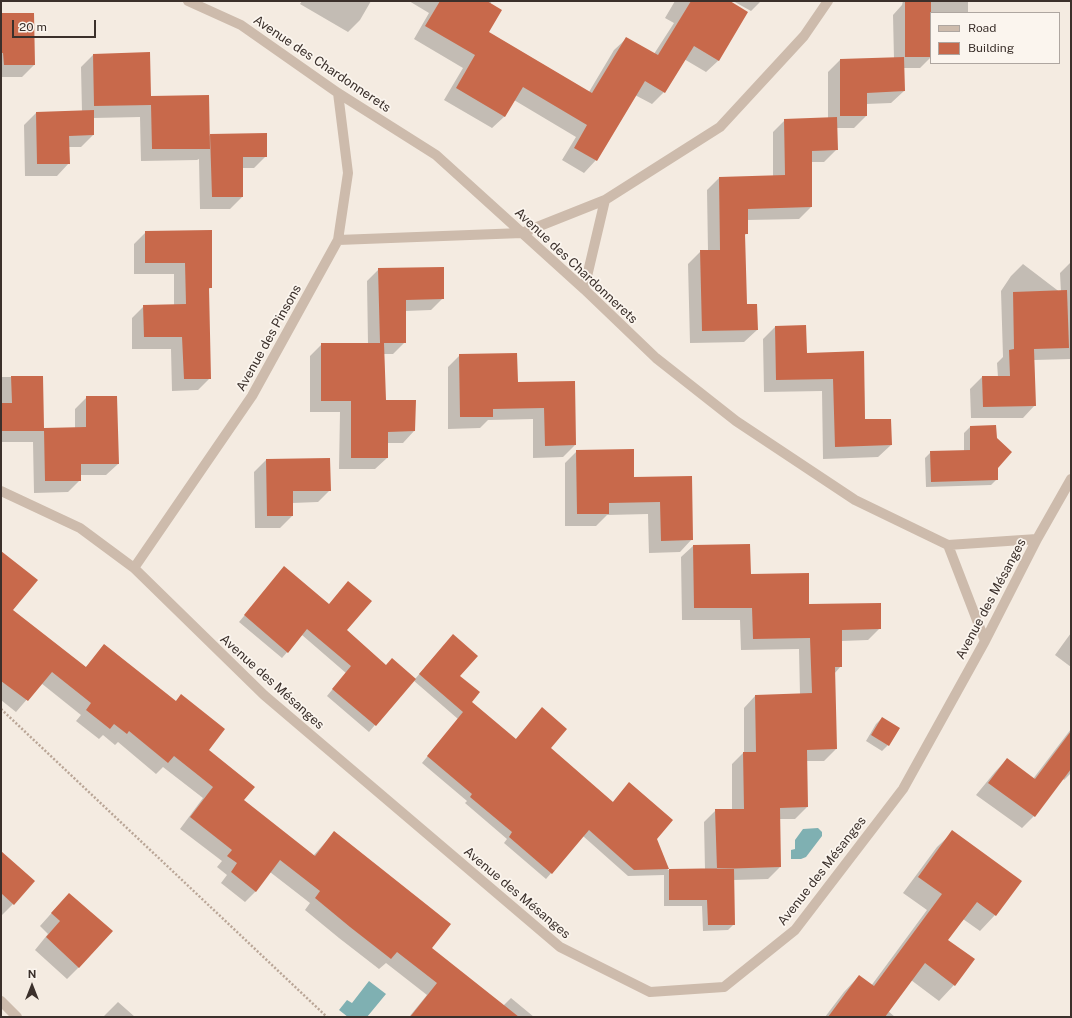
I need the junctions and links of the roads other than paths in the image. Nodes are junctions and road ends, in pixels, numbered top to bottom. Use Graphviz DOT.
graph roads {
  1 [pos="188,1"];
  2 [pos="828,1"];
  3 [pos="338,93"];
  4 [pos="605,200"];
  5 [pos="522,233"];
  6 [pos="338,240"];
  7 [pos="584,289"];
  8 [pos="1071,479"];
  9 [pos="1,491"];
  10 [pos="1038,539"];
  11 [pos="948,545"];
  12 [pos="134,568"];
  13 [pos="984,641"];
  14 [pos="1,1001"];
  15 [pos="16,1017"];
  1 -- 3 [label="street, Avenue des Chardonnerets"];
  2 -- 4 [label="street"];
  3 -- 5 [label="street, Avenue des Chardonnerets"];
  3 -- 6 [label="street, Avenue des Pinsons"];
  4 -- 5 [label="street"];
  4 -- 7 [label="street"];
  5 -- 6 [label="street"];
  5 -- 7 [label="street, Avenue des Chardonnerets"];
  6 -- 12 [label="street, Avenue des Pinsons"];
  7 -- 11 [label="street, Avenue des Chardonnerets"];
  8 -- 10 [label="street, Avenue des Mésanges"];
  9 -- 12 [label="street, Avenue des Mésanges"];
  10 -- 11 [label="street, Avenue des Chardonnerets"];
  10 -- 13 [label="street, Avenue des Mésanges"];
  11 -- 13 [label="street"];
  12 -- 13 [label="street, Avenue des Mésanges"];
  14 -- 15 [label="street"];
}
